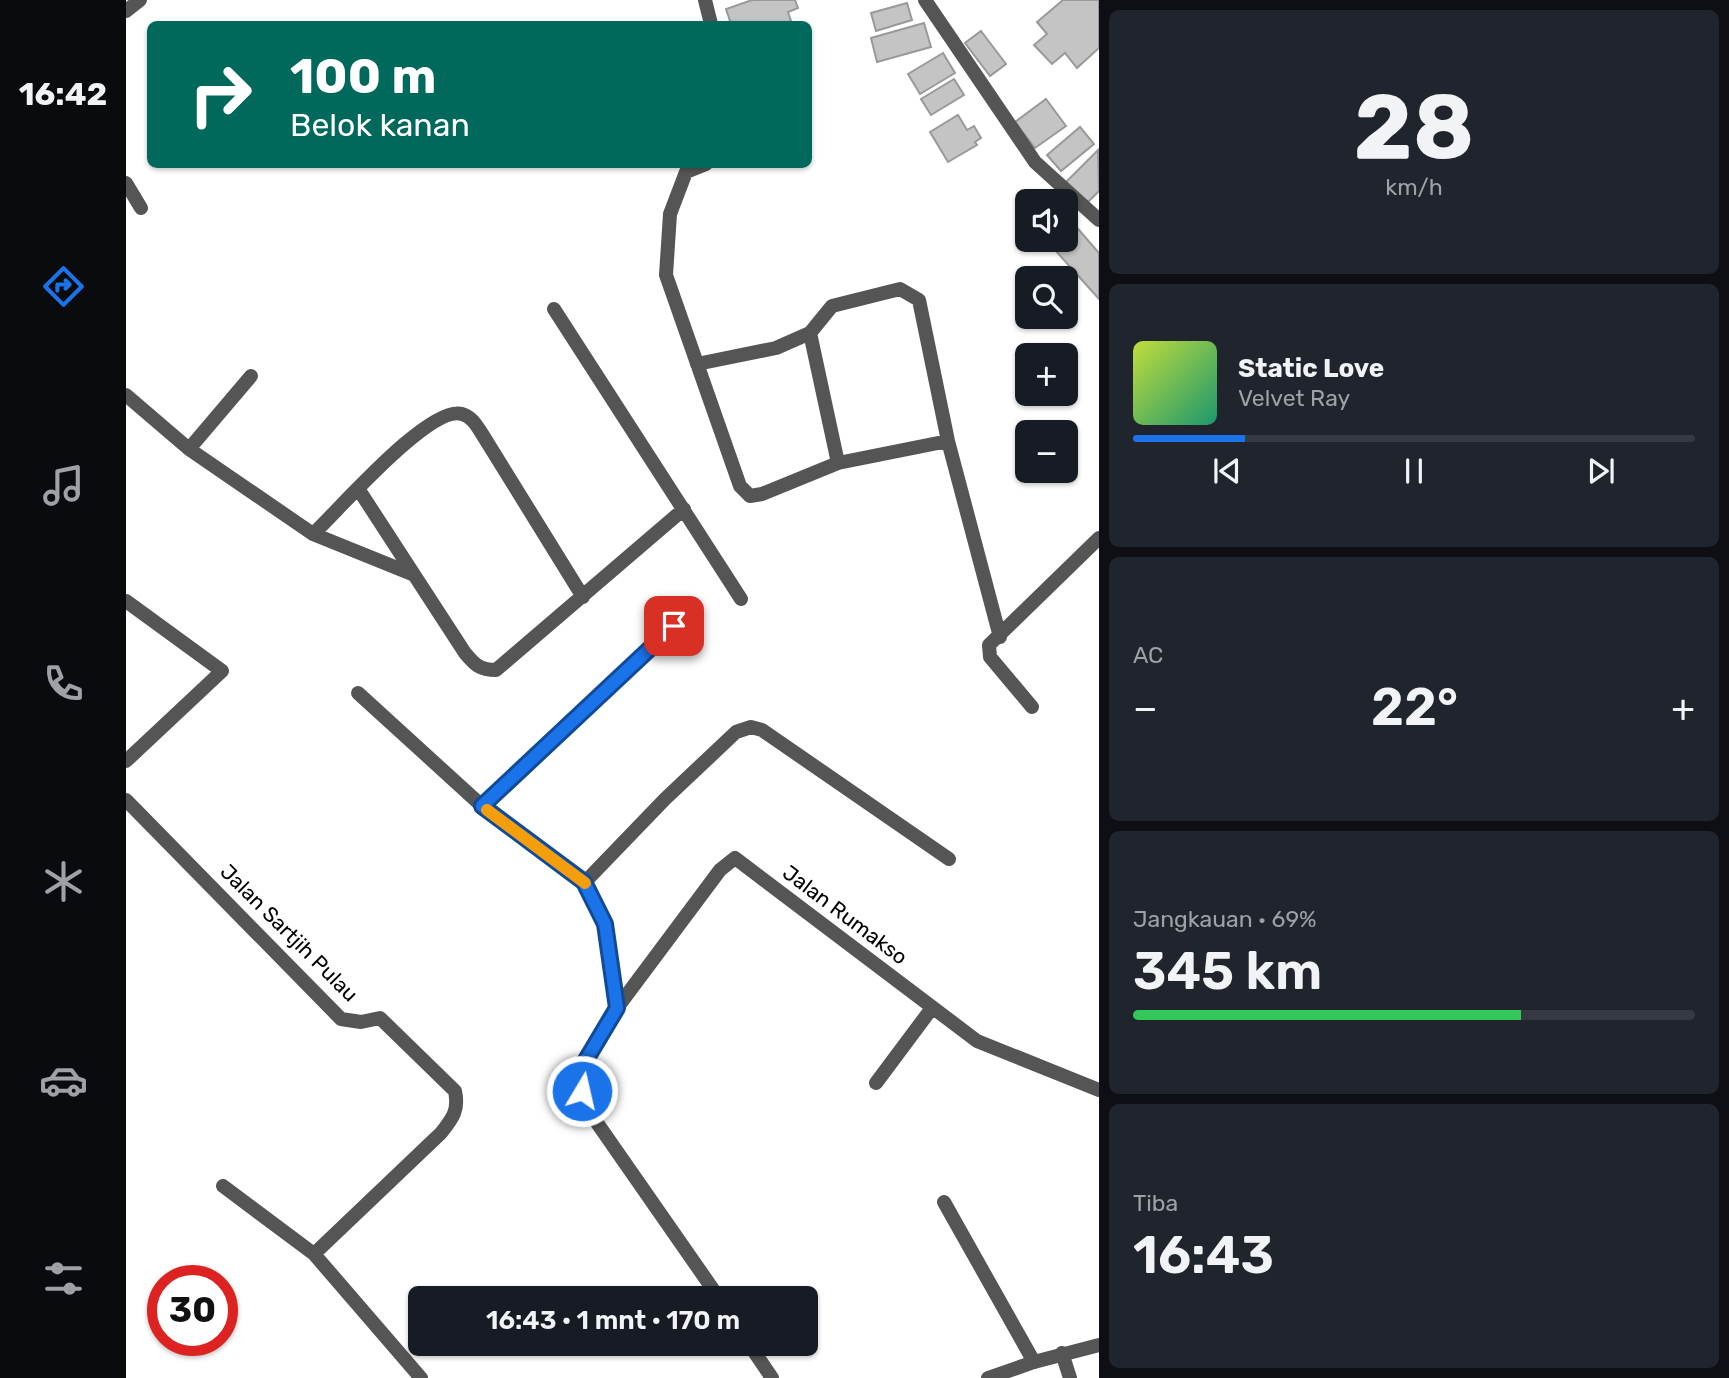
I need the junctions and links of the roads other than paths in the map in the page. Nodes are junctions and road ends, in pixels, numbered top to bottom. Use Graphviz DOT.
graph roads {
  1 [pos="140,0"];
  2 [pos="705,0"];
  3 [pos="925,0"];
  4 [pos="126,11"];
  5 [pos="710,21"];
  6 [pos="696,168"];
  7 [pos="126,183"];
  8 [pos="141,208"];
  9 [pos="1099,220"];
  10 [pos="554,309"];
  11 [pos="810,333"];
  12 [pos="696,364"];
  13 [pos="251,376"];
  14 [pos="126,395"];
  15 [pos="948,441"];
  16 [pos="189,449"];
  17 [pos="838,463"];
  18 [pos="359,490"];
  19 [pos="684,509"];
  20 [pos="313,534"];
  21 [pos="1099,538"];
  22 [pos="412,574"];
  23 [pos="583,597"];
  24 [pos="741,599"];
  25 [pos="126,601"];
  26 [pos="674,626"];
  27 [pos="1000,637"];
  28 [pos="358,693"];
  29 [pos="1032,707"];
  30 [pos="126,761"];
  31 [pos="126,800"];
  32 [pos="482,806"];
  33 [pos="949,859"];
  34 [pos="584,882"];
  35 [pos="617,1008"];
  36 [pos="932,1008"];
  37 [pos="876,1083"];
  38 [pos="1099,1090"];
  39 [pos="223,1186"];
  40 [pos="944,1202"];
  41 [pos="314,1254"];
  42 [pos="711,1286"];
  43 [pos="1099,1345"];
  44 [pos="1062,1353"];
  45 [pos="757,1356"];
  46 [pos="1034,1362"];
  47 [pos="421,1378"];
  48 [pos="772,1378"];
  49 [pos="988,1378"];
  50 [pos="1070,1378"];
  1 -- 4 [label="street"];
  2 -- 5 [label="street"];
  3 -- 9 [label="street"];
  6 -- 12 [label="street"];
  7 -- 8 [label="street"];
  10 -- 19 [label="street"];
  11 -- 12 [label="street"];
  11 -- 15 [label="street"];
  11 -- 17 [label="street"];
  12 -- 17 [label="street"];
  13 -- 16 [label="street"];
  14 -- 16 [label="street"];
  15 -- 17 [label="street"];
  15 -- 27 [label="street"];
  16 -- 20 [label="street"];
  18 -- 20 [label="street"];
  18 -- 22 [label="street"];
  18 -- 23 [label="street"];
  19 -- 23 [label="street"];
  19 -- 24 [label="street"];
  20 -- 22 [label="street"];
  21 -- 27 [label="street"];
  22 -- 23 [label="street"];
  25 -- 30 [label="street"];
  26 -- 32 [label="street"];
  27 -- 29 [label="street"];
  28 -- 32 [label="street"];
  31 -- 41 [label="street, Jalan Sartjih Pulau"];
  32 -- 34 [label="street"];
  33 -- 34 [label="street"];
  34 -- 35 [label="street"];
  35 -- 36 [label="street, Jalan Rumakso"];
  35 -- 42 [label="street"];
  36 -- 37 [label="street"];
  36 -- 38 [label="street, Jalan Rumakso"];
  39 -- 41 [label="street"];
  40 -- 46 [label="street"];
  41 -- 47 [label="street"];
  43 -- 44 [label="street"];
  44 -- 46 [label="street"];
  44 -- 50 [label="street"];
  45 -- 48 [label="street"];
  46 -- 49 [label="street"];
}
